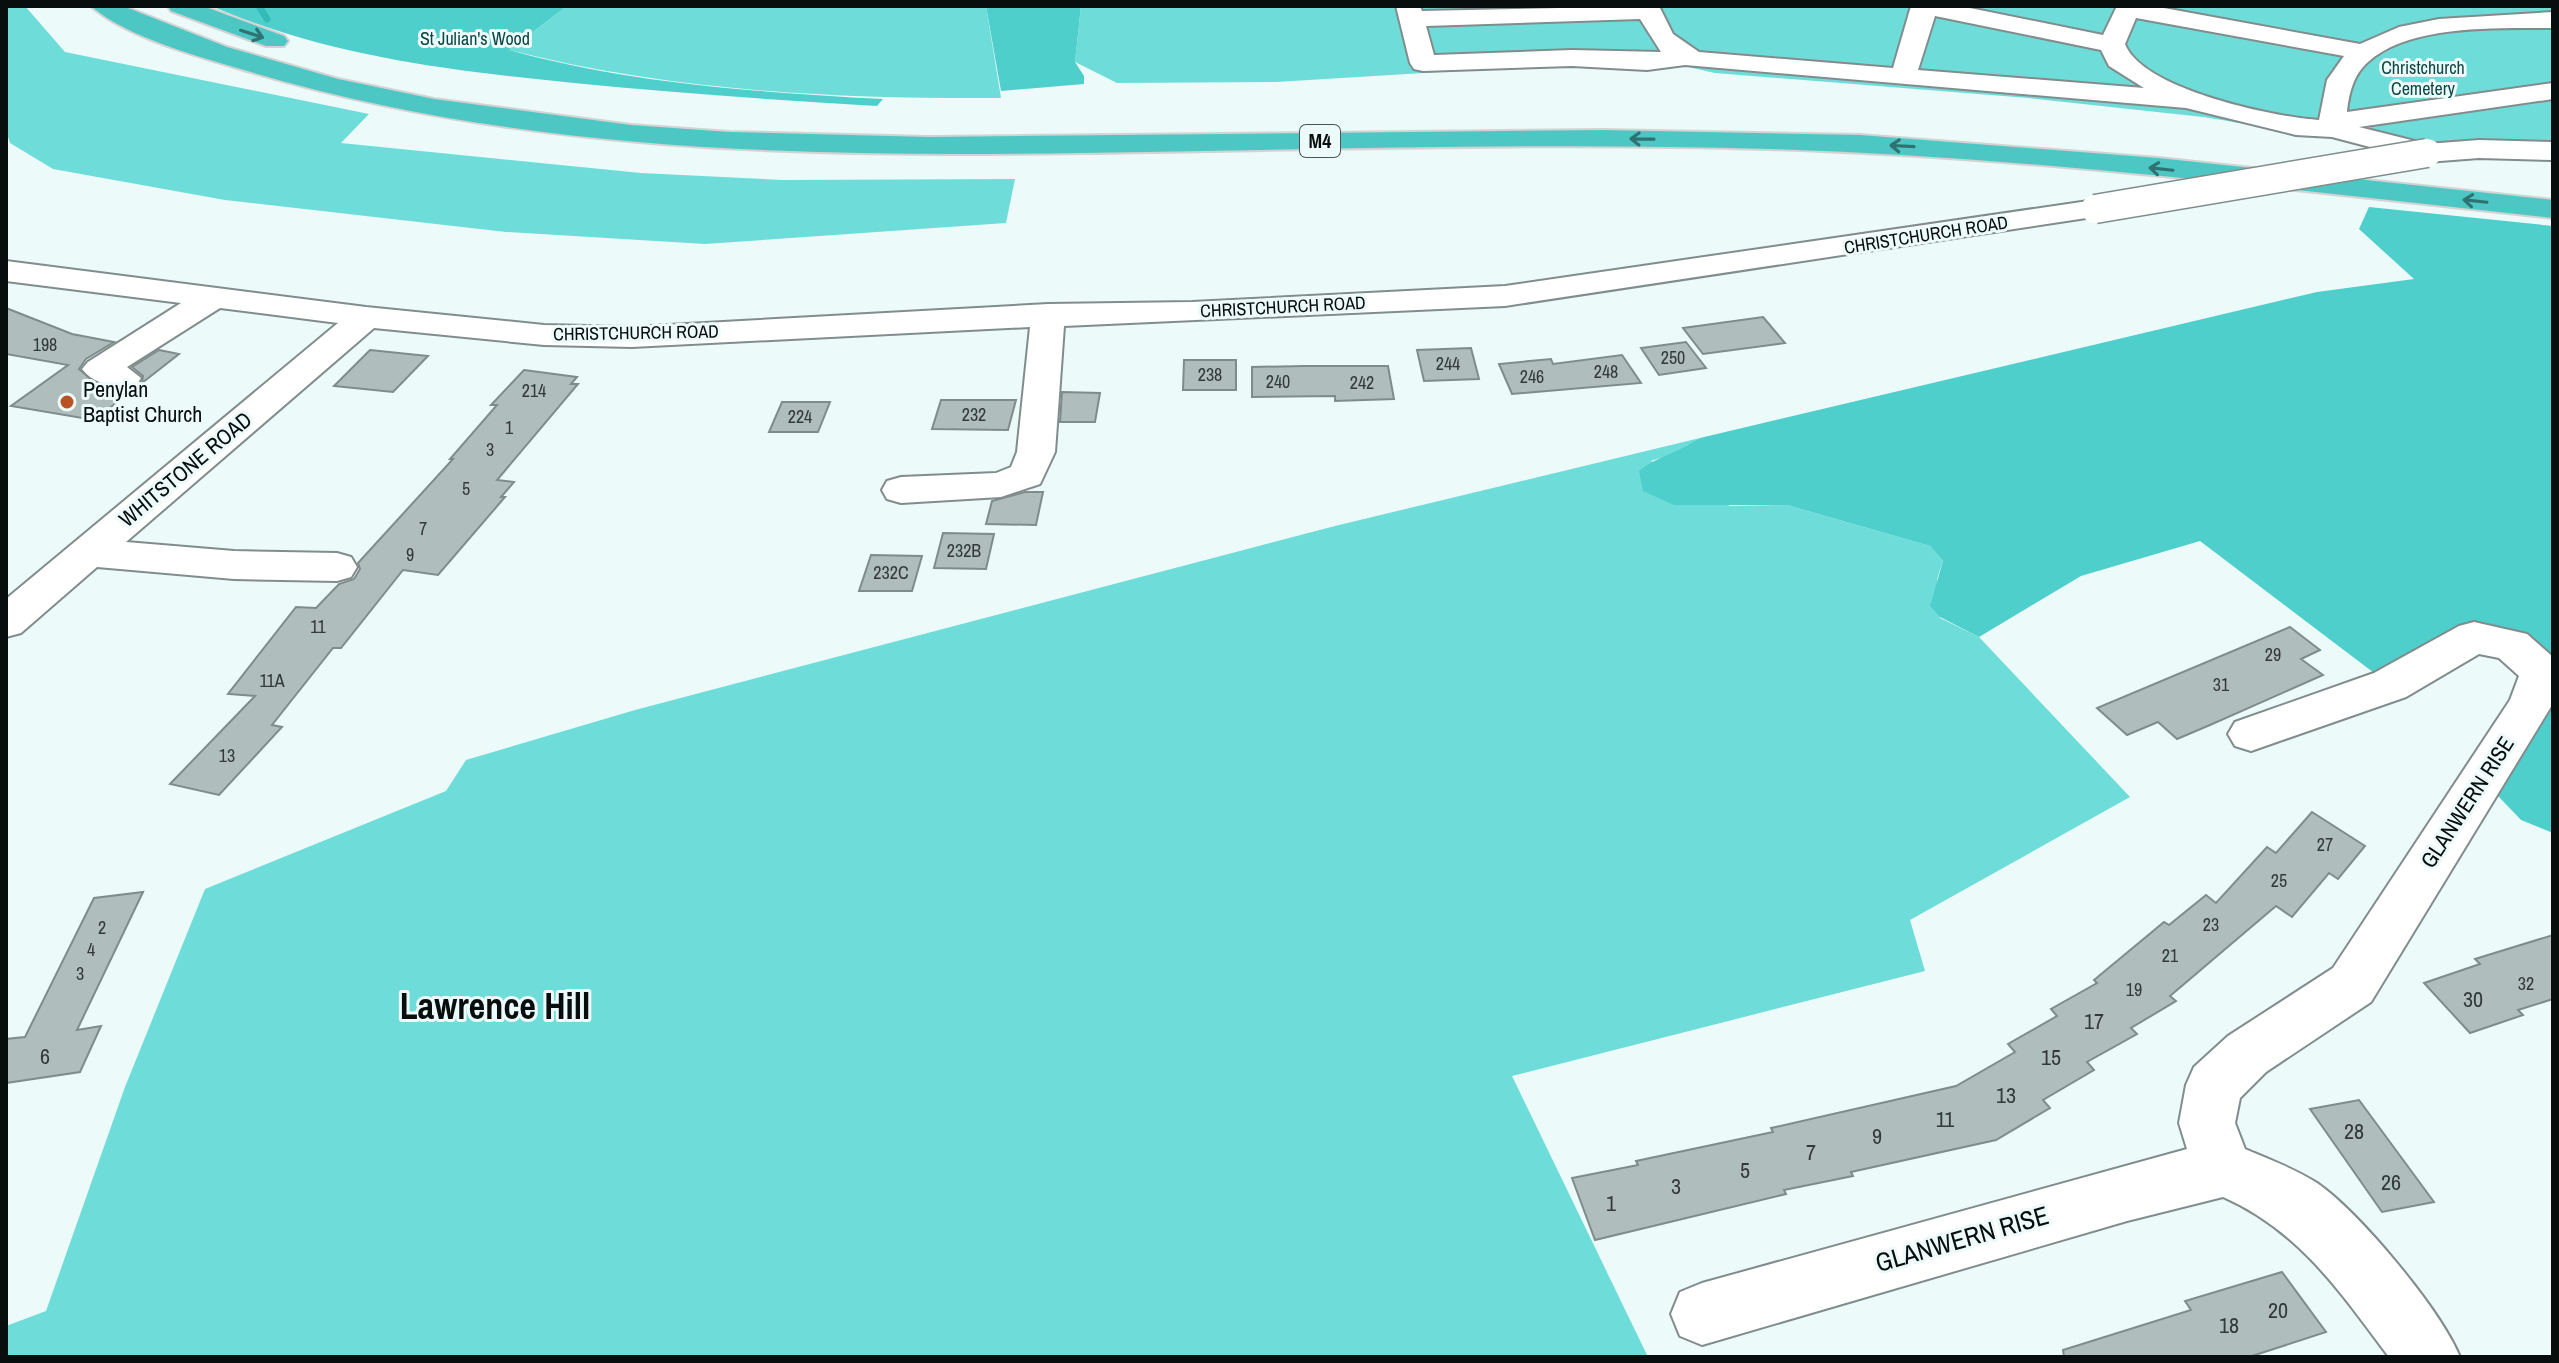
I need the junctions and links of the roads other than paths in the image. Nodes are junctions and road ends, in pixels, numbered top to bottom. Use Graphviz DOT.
graph roads {
  1 [pos="103,6"];
  2 [pos="180,6"];
  3 [pos="1924,6"];
  4 [pos="2519,6"];
  5 [pos="2128,7"];
  6 [pos="1648,9"];
  7 [pos="1544,10"];
  8 [pos="1410,13"];
  9 [pos="2553,13"];
  10 [pos="2553,20"];
  11 [pos="2112,44"];
  12 [pos="2364,52"];
  13 [pos="314,53"];
  14 [pos="1688,57"];
  15 [pos="1572,58"];
  16 [pos="373,67"];
  17 [pos="1903,77"];
  18 [pos="2553,91"];
  19 [pos="2189,100"];
  20 [pos="2332,126"];
  21 [pos="2553,151"];
  22 [pos="2427,153"];
  23 [pos="2553,182"];
  24 [pos="2553,209"];
  25 [pos="6,271"];
  26 [pos="213,298"];
  27 [pos="1048,314"];
  28 [pos="366,317"];
  29 [pos="123,378"];
  30 [pos="901,490"];
  31 [pos="86,552"];
  32 [pos="337,567"];
  33 [pos="6,622"];
  34 [pos="2251,734"];
  35 [pos="2223,1169"];
  36 [pos="1702,1314"];
  37 [pos="2428,1357"];
  24 -- 1 [label="highway, M4, one-way"];
  2 -- 13 [label="highway, one-way"];
  3 -- 11 [label="street"];
  3 -- 17 [label="street"];
  4 -- 9 [label="street"];
  5 -- 11 [label="street"];
  5 -- 12 [label="street"];
  6 -- 7 [label="street"];
  6 -- 14 [label="street"];
  7 -- 8 [label="street"];
  7 -- 15 [label="street"];
  8 -- 15 [label="street"];
  10 -- 12 [label="street"];
  11 -- 19 [label="street"];
  12 -- 20 [label="street"];
  14 -- 15 [label="street"];
  14 -- 17 [label="street"];
  16 -- 23 [label="highway, M4"];
  17 -- 19 [label="street"];
  18 -- 20 [label="street"];
  19 -- 20 [label="street"];
  20 -- 22 [label="street"];
  21 -- 22 [label="street, CHRISTCHURCH ROAD"];
  22 -- 27 [label="street, CHRISTCHURCH ROAD, bridge"];
  25 -- 26 [label="street, CHRISTCHURCH ROAD"];
  26 -- 28 [label="street, CHRISTCHURCH ROAD"];
  26 -- 29 [label="street"];
  27 -- 28 [label="street, CHRISTCHURCH ROAD"];
  27 -- 30 [label="street"];
  28 -- 31 [label="street, WHITSTONE ROAD"];
  31 -- 32 [label="street"];
  31 -- 33 [label="street, WHITSTONE ROAD"];
  34 -- 35 [label="street, GLANWERN RISE"];
  35 -- 36 [label="street, GLANWERN RISE"];
  35 -- 37 [label="street"];
}
